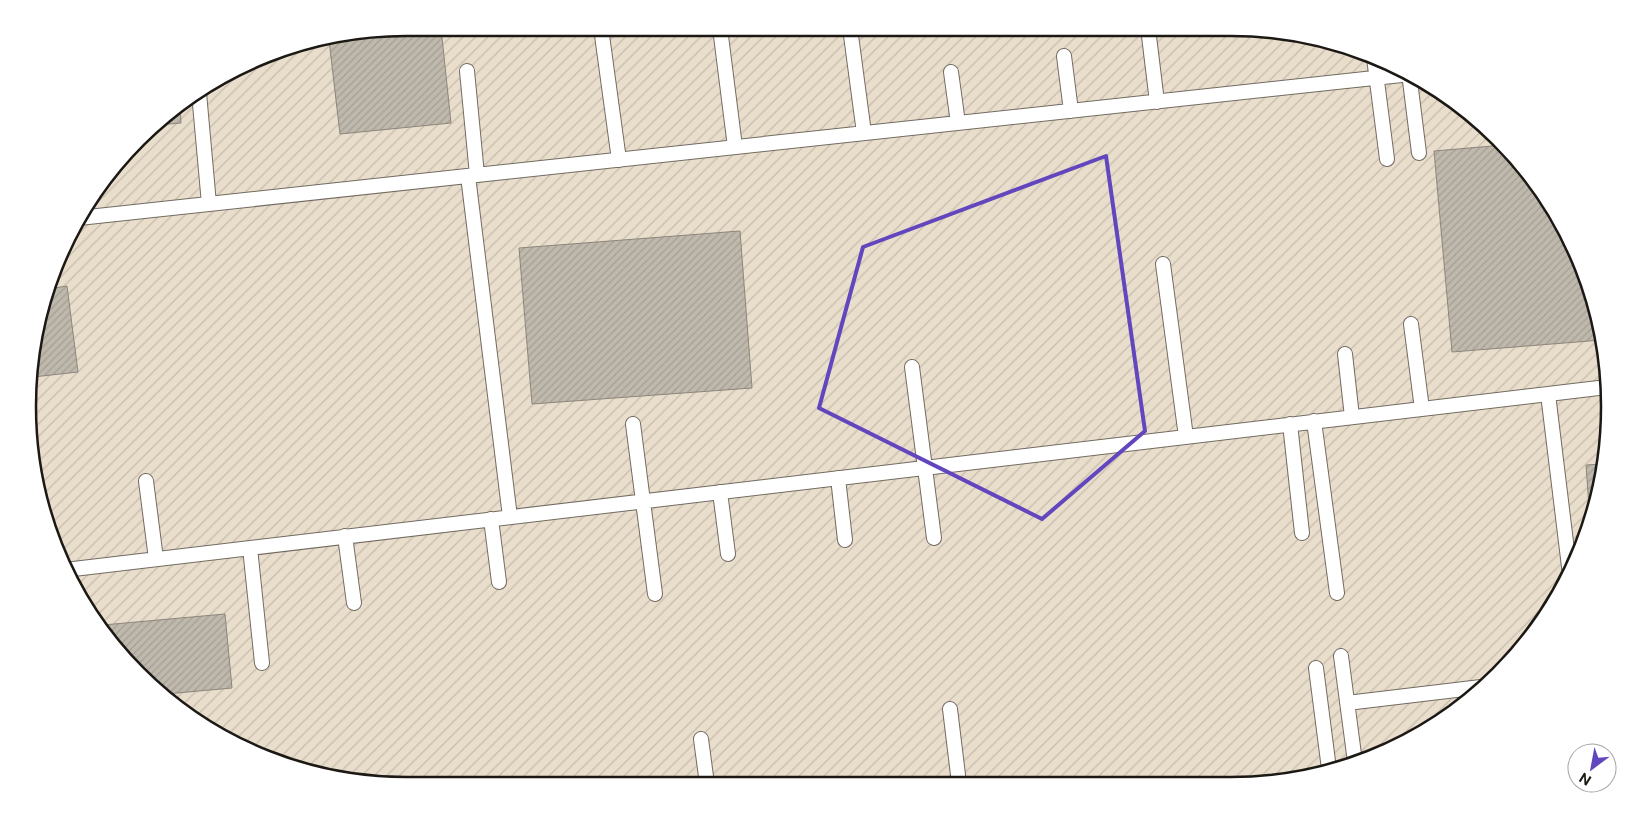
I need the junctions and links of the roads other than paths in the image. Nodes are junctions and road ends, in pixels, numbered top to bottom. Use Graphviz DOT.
graph roads {
  1 [pos="603,36"];
  2 [pos="721,36"];
  3 [pos="851,36"];
  4 [pos="1149,36"];
  5 [pos="1064,56"];
  6 [pos="1375,65"];
  7 [pos="468,70"];
  8 [pos="951,72"];
  9 [pos="1397,76"];
  10 [pos="1377,78"];
  11 [pos="1410,83"];
  12 [pos="200,100"];
  13 [pos="1157,102"];
  14 [pos="1071,111"];
  15 [pos="958,123"];
  16 [pos="864,133"];
  17 [pos="735,147"];
  18 [pos="1419,153"];
  19 [pos="619,160"];
  20 [pos="1387,160"];
  21 [pos="472,176"];
  22 [pos="209,204"];
  23 [pos="89,217"];
  24 [pos="1163,264"];
  25 [pos="1411,324"];
  26 [pos="1344,354"];
  27 [pos="912,367"];
  28 [pos="1600,388"];
  29 [pos="1548,394"];
  30 [pos="1422,409"];
  31 [pos="1352,417"];
  32 [pos="1314,421"];
  33 [pos="633,424"];
  34 [pos="1290,424"];
  35 [pos="1186,437"];
  36 [pos="925,468"];
  37 [pos="838,478"];
  38 [pos="146,481"];
  39 [pos="720,492"];
  40 [pos="644,501"];
  41 [pos="510,517"];
  42 [pos="491,519"];
  43 [pos="1302,533"];
  44 [pos="345,536"];
  45 [pos="934,538"];
  46 [pos="846,540"];
  47 [pos="250,548"];
  48 [pos="728,554"];
  49 [pos="156,559"];
  50 [pos="1568,559"];
  51 [pos="74,569"];
  52 [pos="499,582"];
  53 [pos="1337,593"];
  54 [pos="655,594"];
  55 [pos="354,603"];
  56 [pos="1341,656"];
  57 [pos="262,664"];
  58 [pos="1316,668"];
  59 [pos="1471,688"];
  60 [pos="1347,703"];
  61 [pos="950,709"];
  62 [pos="701,739"];
  63 [pos="1354,756"];
  64 [pos="1328,763"];
  65 [pos="706,777"];
  66 [pos="958,777"];
  1 -- 19 [label="lane"];
  2 -- 17 [label="lane"];
  3 -- 16 [label="lane"];
  4 -- 13 [label="lane"];
  5 -- 14 [label="lane"];
  6 -- 10 [label="lane"];
  7 -- 21 [label="lane"];
  8 -- 15 [label="lane"];
  9 -- 10 [label="lane"];
  10 -- 13 [label="lane"];
  10 -- 20 [label="lane"];
  11 -- 18 [label="lane"];
  12 -- 22 [label="lane"];
  13 -- 14 [label="lane"];
  14 -- 15 [label="lane"];
  15 -- 16 [label="lane"];
  16 -- 17 [label="lane"];
  17 -- 19 [label="lane"];
  19 -- 21 [label="lane"];
  21 -- 22 [label="lane"];
  21 -- 41 [label="lane"];
  22 -- 23 [label="lane"];
  24 -- 35 [label="lane"];
  25 -- 30 [label="lane"];
  26 -- 31 [label="lane"];
  27 -- 36 [label="lane"];
  28 -- 29 [label="lane"];
  29 -- 30 [label="lane"];
  29 -- 50 [label="lane"];
  30 -- 31 [label="lane"];
  31 -- 32 [label="lane"];
  32 -- 34 [label="lane"];
  32 -- 53 [label="lane"];
  33 -- 40 [label="lane"];
  34 -- 35 [label="lane"];
  34 -- 43 [label="lane"];
  35 -- 36 [label="lane"];
  36 -- 37 [label="lane"];
  36 -- 45 [label="lane"];
  37 -- 39 [label="lane"];
  37 -- 46 [label="lane"];
  38 -- 49 [label="lane"];
  39 -- 40 [label="lane"];
  39 -- 48 [label="lane"];
  40 -- 41 [label="lane"];
  40 -- 54 [label="lane"];
  41 -- 42 [label="lane"];
  42 -- 44 [label="lane"];
  42 -- 52 [label="lane"];
  44 -- 47 [label="lane"];
  44 -- 55 [label="lane"];
  47 -- 49 [label="lane"];
  47 -- 57 [label="lane"];
  49 -- 51 [label="lane"];
  56 -- 60 [label="lane"];
  58 -- 64 [label="lane"];
  59 -- 60 [label="lane"];
  60 -- 63 [label="lane"];
  61 -- 66 [label="lane"];
  62 -- 65 [label="lane"];
}
